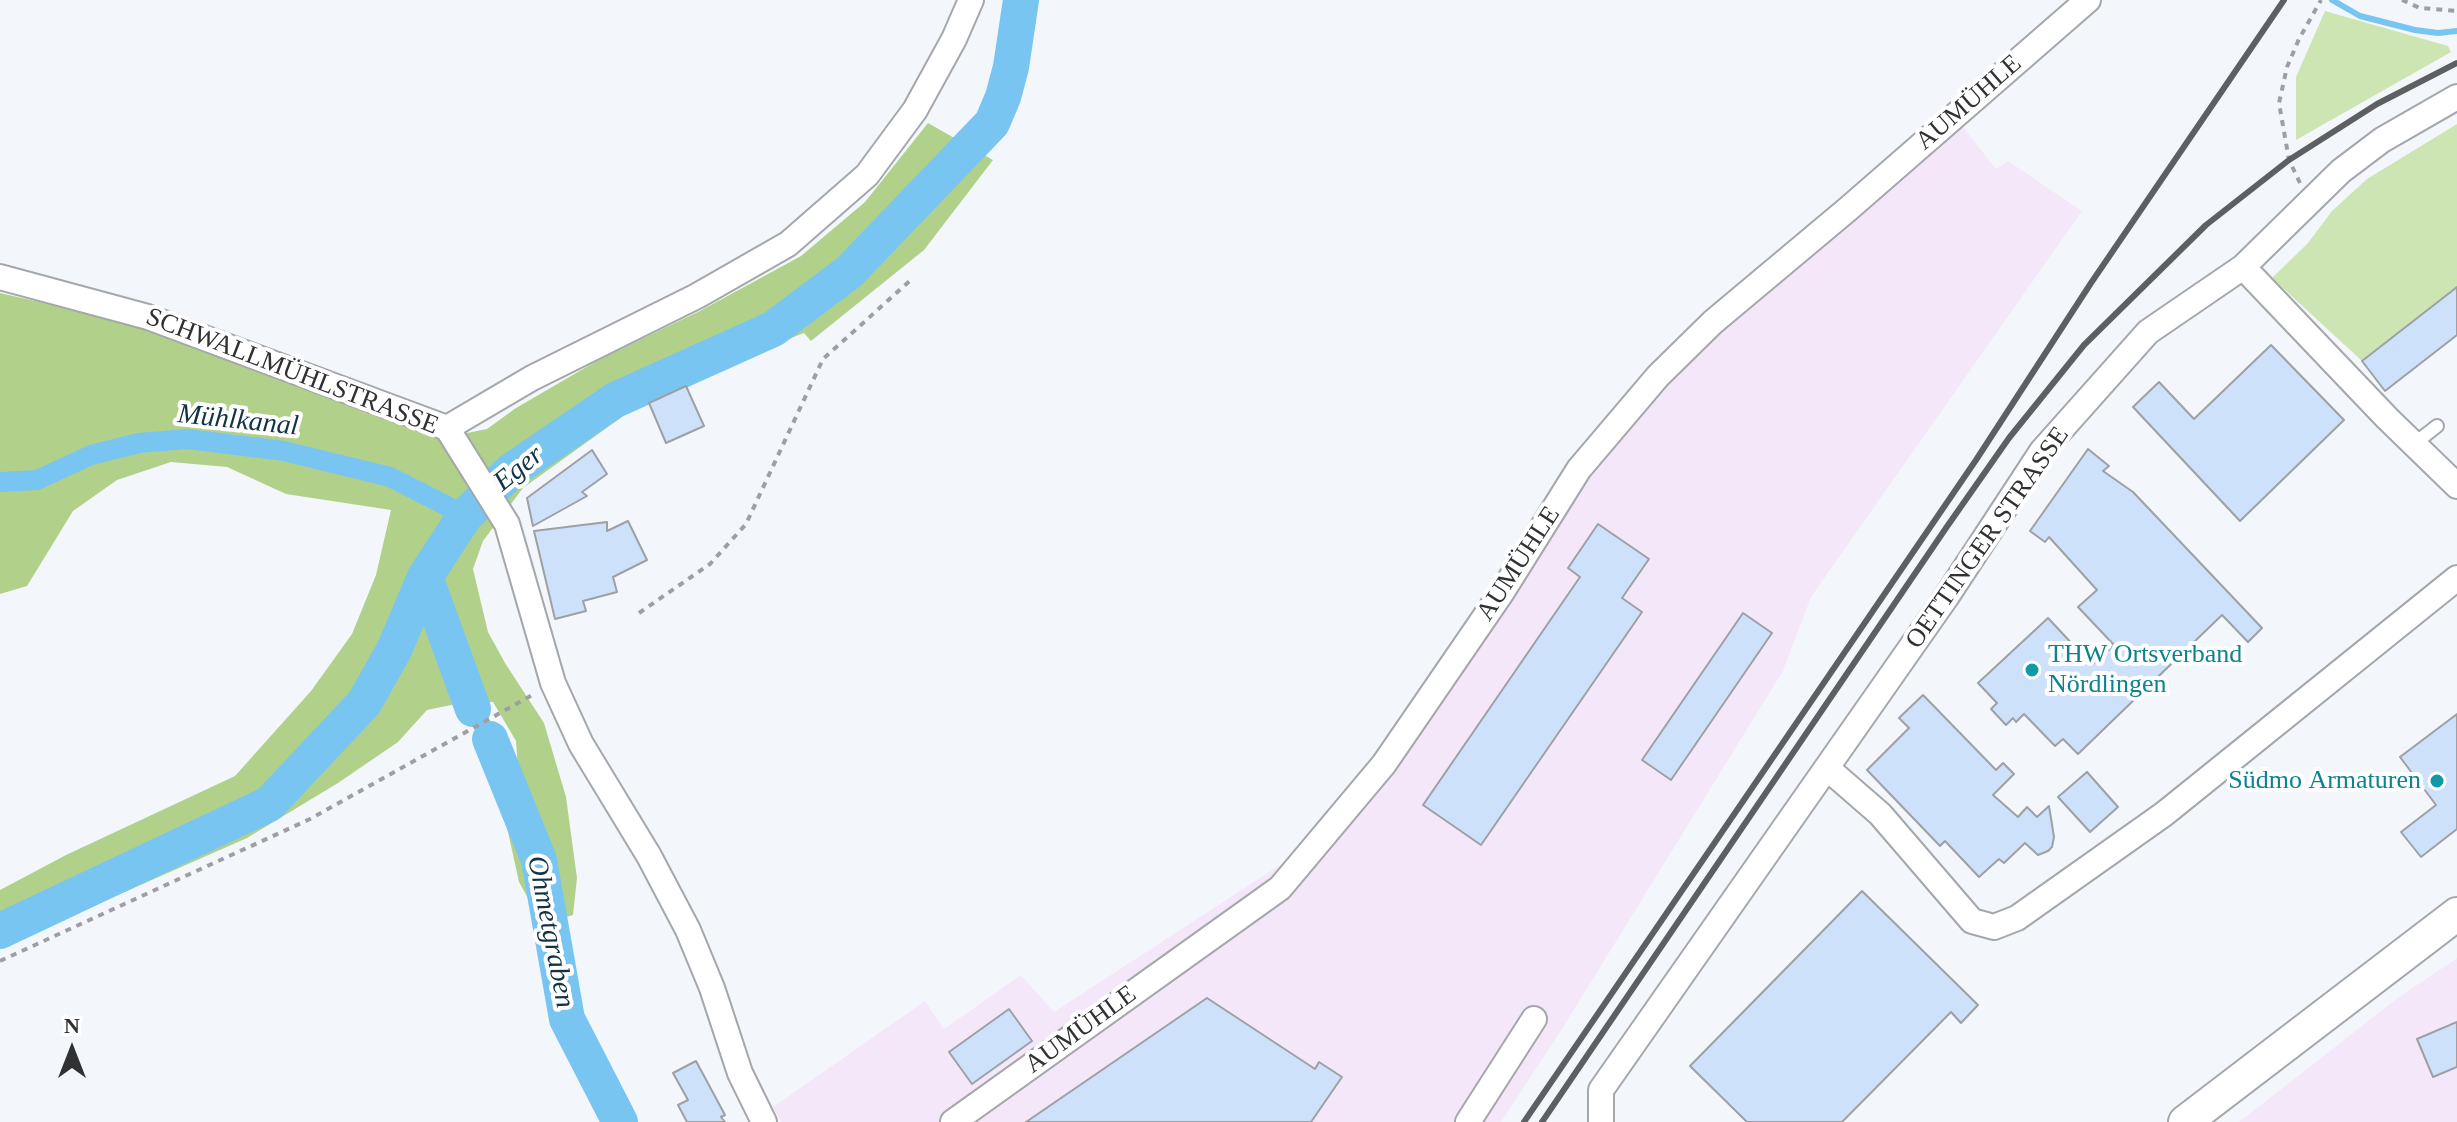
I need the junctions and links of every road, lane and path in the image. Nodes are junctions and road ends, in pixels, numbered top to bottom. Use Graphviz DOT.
graph roads {
  1 [pos="971,0"];
  2 [pos="2088,0"];
  3 [pos="2321,0"];
  4 [pos="2402,0"];
  5 [pos="2457,11"];
  6 [pos="2457,97"];
  7 [pos="2311,203"];
  8 [pos="2243,267"];
  9 [pos="0,277"];
  10 [pos="913,278"];
  11 [pos="2437,426"];
  12 [pos="447,428"];
  13 [pos="2414,444"];
  14 [pos="2457,486"];
  15 [pos="2457,578"];
  16 [pos="639,613"];
  17 [pos="553,683"];
  18 [pos="1827,768"];
  19 [pos="2457,914"];
  20 [pos="0,961"];
  21 [pos="1534,1019"];
  22 [pos="764,1122"];
  23 [pos="953,1122"];
  24 [pos="1468,1122"];
  25 [pos="1601,1122"];
  26 [pos="2185,1122"];
  1 -- 12 [label="street"];
  2 -- 23 [label="street, AUMÜHLE"];
  3 -- 7 [label="path"];
  4 -- 5 [label="path"];
  6 -- 7 [label="street, OETTINGER STRASSE"];
  7 -- 8 [label="street, OETTINGER STRASSE"];
  8 -- 13 [label="street"];
  8 -- 18 [label="street, OETTINGER STRASSE"];
  9 -- 12 [label="street, SCHWALLMÜHLSTRASSE"];
  10 -- 16 [label="path"];
  11 -- 13 [label="lane"];
  12 -- 17 [label="street, SCHWALLMÜHLSTRASSE"];
  13 -- 14 [label="street"];
  15 -- 18 [label="street"];
  17 -- 20 [label="path"];
  17 -- 22 [label="street, SCHWALLMÜHLSTRASSE"];
  18 -- 25 [label="street, OETTINGER STRASSE"];
  19 -- 26 [label="main road"];
  21 -- 24 [label="street"];
}
